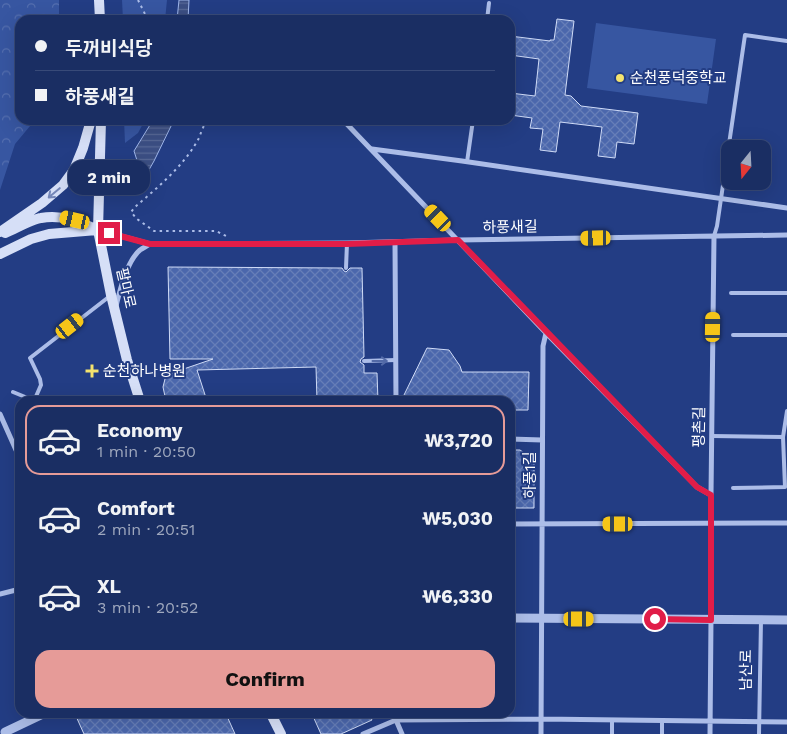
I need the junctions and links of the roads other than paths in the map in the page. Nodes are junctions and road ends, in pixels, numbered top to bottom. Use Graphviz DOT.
graph roads {
  1 [pos="99,0"];
  2 [pos="489,3"];
  3 [pos="100,15"];
  4 [pos="488,15"];
  5 [pos="787,41"];
  6 [pos="89,125"];
  7 [pos="101,125"];
  8 [pos="348,125"];
  9 [pos="472,125"];
  10 [pos="372,150"];
  11 [pos="467,162"];
  12 [pos="721,199"];
  13 [pos="787,208"];
  14 [pos="98,230"];
  15 [pos="0,233"];
  16 [pos="714,236"];
  17 [pos="787,236"];
  18 [pos="458,240"];
  19 [pos="395,243"];
  20 [pos="150,244"];
  21 [pos="347,244"];
  22 [pos="0,254"];
  23 [pos="346,268"];
  24 [pos="731,293"];
  25 [pos="787,293"];
  26 [pos="111,295"];
  27 [pos="115,308"];
  28 [pos="546,333"];
  29 [pos="733,335"];
  30 [pos="787,335"];
  31 [pos="396,360"];
  32 [pos="364,361"];
  33 [pos="14,392"];
  34 [pos="23,396"];
  35 [pos="37,396"];
  36 [pos="138,396"];
  37 [pos="396,396"];
  38 [pos="787,411"];
  39 [pos="0,414"];
  40 [pos="712,436"];
  41 [pos="783,437"];
  42 [pos="515,439"];
  43 [pos="542,440"];
  44 [pos="14,444"];
  45 [pos="786,487"];
  46 [pos="732,488"];
  47 [pos="711,495"];
  48 [pos="711,523"];
  49 [pos="787,523"];
  50 [pos="515,524"];
  51 [pos="543,524"];
  52 [pos="15,590"];
  53 [pos="0,594"];
  54 [pos="515,618"];
  55 [pos="541,618"];
  56 [pos="711,620"];
  57 [pos="760,620"];
  58 [pos="787,620"];
  59 [pos="34,718"];
  60 [pos="273,718"];
  61 [pos="541,719"];
  62 [pos="396,720"];
  63 [pos="612,720"];
  64 [pos="662,720"];
  65 [pos="710,720"];
  66 [pos="759,721"];
  67 [pos="787,722"];
  68 [pos="4,732"];
  69 [pos="281,734"];
  70 [pos="363,734"];
  71 [pos="402,734"];
  72 [pos="541,734"];
  73 [pos="612,734"];
  74 [pos="662,734"];
  75 [pos="710,734"];
  76 [pos="759,734"];
  1 -- 3 [label="main road"];
  2 -- 4 [label="lane"];
  5 -- 12 [label="lane"];
  6 -- 15 [label="main road, one-way"];
  7 -- 14 [label="main road, 팔마로"];
  8 -- 10 [label="street"];
  9 -- 11 [label="lane"];
  10 -- 11 [label="street"];
  10 -- 18 [label="street"];
  11 -- 12 [label="street"];
  12 -- 13 [label="street"];
  12 -- 16 [label="lane"];
  14 -- 15 [label="main road"];
  14 -- 20 [label="street, 하풍새길"];
  14 -- 22 [label="main road"];
  14 -- 26 [label="main road, 팔마로"];
  16 -- 17 [label="street, 하풍새길"];
  16 -- 18 [label="street, 하풍새길"];
  16 -- 40 [label="street, 평촌길"];
  18 -- 19 [label="street, 하풍새길"];
  18 -- 28 [label="street"];
  19 -- 21 [label="street, 하풍새길"];
  19 -- 31 [label="street"];
  20 -- 21 [label="street, 하풍새길"];
  20 -- 27 [label="street"];
  21 -- 23 [label="lane"];
  24 -- 25 [label="lane"];
  26 -- 27 [label="main road, 팔마로"];
  26 -- 35 [label="lane"];
  27 -- 36 [label="main road, 팔마로"];
  28 -- 43 [label="street, 하풍1길"];
  28 -- 47 [label="street"];
  29 -- 30 [label="lane"];
  32 -- 31 [label="lane, one-way"];
  31 -- 37 [label="street"];
  33 -- 34 [label="lane"];
  38 -- 41 [label="lane"];
  39 -- 44 [label="street"];
  40 -- 41 [label="lane"];
  40 -- 47 [label="street, 평촌길"];
  41 -- 45 [label="lane"];
  42 -- 43 [label="street"];
  43 -- 51 [label="street, 하풍1길"];
  45 -- 46 [label="lane"];
  47 -- 48 [label="street, 평촌길"];
  48 -- 49 [label="street"];
  48 -- 51 [label="street"];
  48 -- 56 [label="street, 평촌길"];
  50 -- 51 [label="street"];
  51 -- 55 [label="street, 하풍1길"];
  52 -- 53 [label="street"];
  54 -- 55 [label="street"];
  55 -- 56 [label="street"];
  55 -- 61 [label="street, 하풍1길"];
  56 -- 57 [label="street"];
  56 -- 65 [label="street, 평촌길"];
  57 -- 58 [label="street"];
  57 -- 66 [label="lane, 남산로"];
  59 -- 68 [label="street"];
  60 -- 69 [label="main road"];
  61 -- 62 [label="street"];
  61 -- 63 [label="street"];
  61 -- 72 [label="street, 하풍1길"];
  62 -- 70 [label="street"];
  62 -- 71 [label="street"];
  63 -- 64 [label="street"];
  63 -- 73 [label="lane"];
  64 -- 65 [label="street"];
  64 -- 74 [label="lane"];
  65 -- 66 [label="street"];
  65 -- 75 [label="street, 평촌길"];
  66 -- 67 [label="street"];
  66 -- 76 [label="lane, 남산로"];
}
